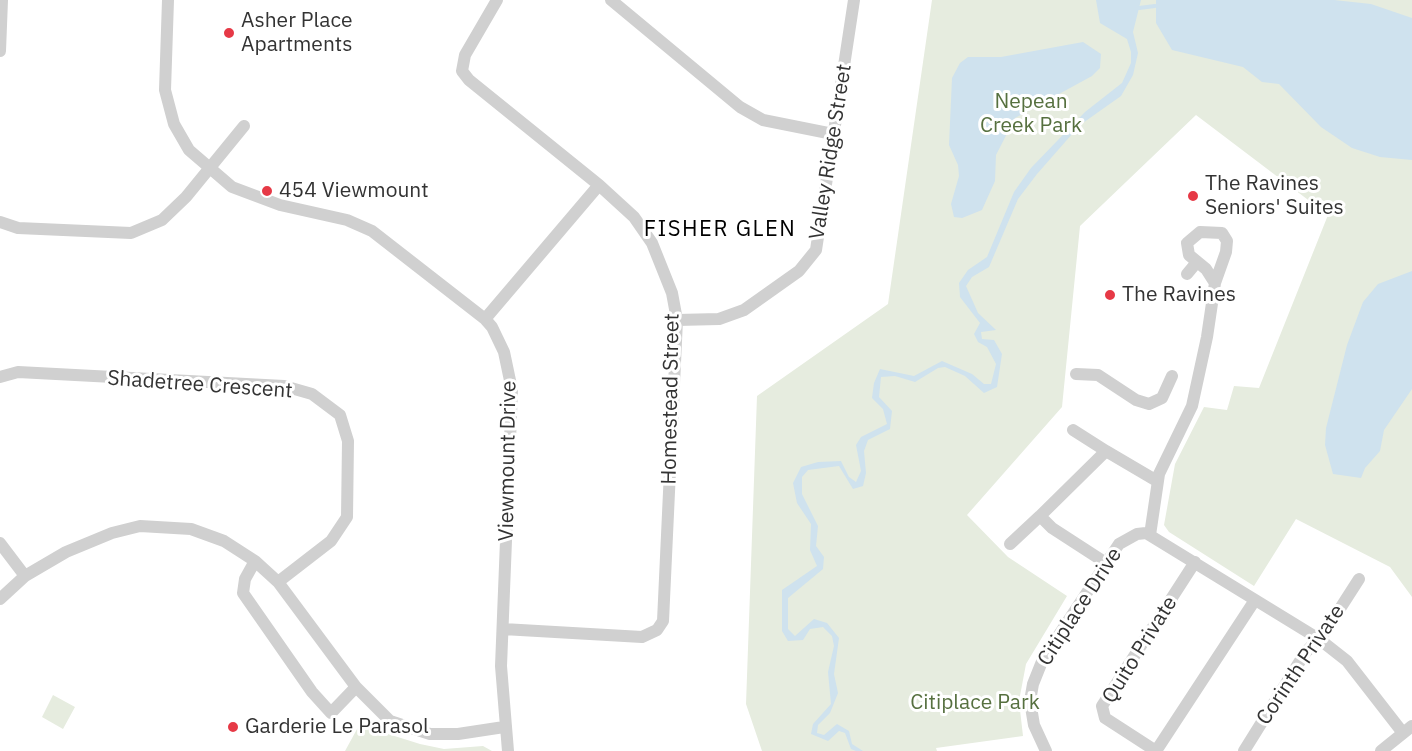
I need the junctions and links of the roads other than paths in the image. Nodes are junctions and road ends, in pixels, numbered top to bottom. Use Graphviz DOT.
graph roads {
  1 [pos="2,0"];
  2 [pos="168,0"];
  3 [pos="497,0"];
  4 [pos="854,0"];
  5 [pos="616,2"];
  6 [pos="0,51"];
  7 [pos="244,126"];
  8 [pos="833,134"];
  9 [pos="209,170"];
  10 [pos="599,184"];
  11 [pos="0,222"];
  12 [pos="1197,262"];
  13 [pos="1187,274"];
  14 [pos="1215,283"];
  15 [pos="485,319"];
  16 [pos="677,320"];
  17 [pos="1076,374"];
  18 [pos="1172,376"];
  19 [pos="0,377"];
  20 [pos="1073,430"];
  21 [pos="1106,451"];
  22 [pos="1157,481"];
  23 [pos="1040,516"];
  24 [pos="1150,535"];
  25 [pos="0,543"];
  26 [pos="1010,544"];
  27 [pos="255,561"];
  28 [pos="1195,562"];
  29 [pos="1106,563"];
  30 [pos="24,576"];
  31 [pos="1359,579"];
  32 [pos="278,582"];
  33 [pos="0,598"];
  34 [pos="1256,600"];
  35 [pos="503,629"];
  36 [pos="1319,639"];
  37 [pos="356,687"];
  38 [pos="504,727"];
  39 [pos="1407,730"];
  40 [pos="508,751"];
  41 [pos="1046,751"];
  42 [pos="1156,751"];
  43 [pos="1244,751"];
  44 [pos="1381,751"];
  1 -- 6 [label="street"];
  2 -- 9 [label="street, Viewmount Drive"];
  3 -- 10 [label="street, Homestead Street"];
  4 -- 8 [label="street, Valley Ridge Street"];
  5 -- 8 [label="street"];
  7 -- 9 [label="street"];
  8 -- 16 [label="street, Valley Ridge Street"];
  9 -- 11 [label="street"];
  9 -- 15 [label="street, Viewmount Drive"];
  10 -- 15 [label="street"];
  10 -- 16 [label="street, Homestead Street"];
  12 -- 13 [label="street"];
  12 -- 14 [label="street"];
  12 -- 14 [label="street"];
  14 -- 22 [label="street"];
  15 -- 35 [label="street, Viewmount Drive"];
  16 -- 35 [label="street, Homestead Street"];
  17 -- 18 [label="street"];
  19 -- 32 [label="street, Shadetree Crescent"];
  20 -- 21 [label="street"];
  21 -- 22 [label="street"];
  21 -- 23 [label="street"];
  22 -- 24 [label="street"];
  23 -- 26 [label="street"];
  23 -- 29 [label="street"];
  24 -- 28 [label="street, Citiplace Drive"];
  24 -- 29 [label="street, Citiplace Drive"];
  25 -- 30 [label="street"];
  27 -- 30 [label="street"];
  27 -- 32 [label="street"];
  27 -- 37 [label="street"];
  28 -- 34 [label="street, Citiplace Drive"];
  28 -- 42 [label="street, Quito Private"];
  29 -- 41 [label="street, Citiplace Drive"];
  30 -- 33 [label="street"];
  31 -- 36 [label="street, Corinth Private"];
  32 -- 37 [label="street"];
  34 -- 36 [label="street, Citiplace Drive"];
  34 -- 42 [label="street"];
  35 -- 38 [label="street, Viewmount Drive"];
  36 -- 39 [label="street, Citiplace Drive"];
  36 -- 43 [label="street, Corinth Private"];
  37 -- 38 [label="street"];
  38 -- 40 [label="street, Viewmount Drive"];
  39 -- 44 [label="street"];
}
